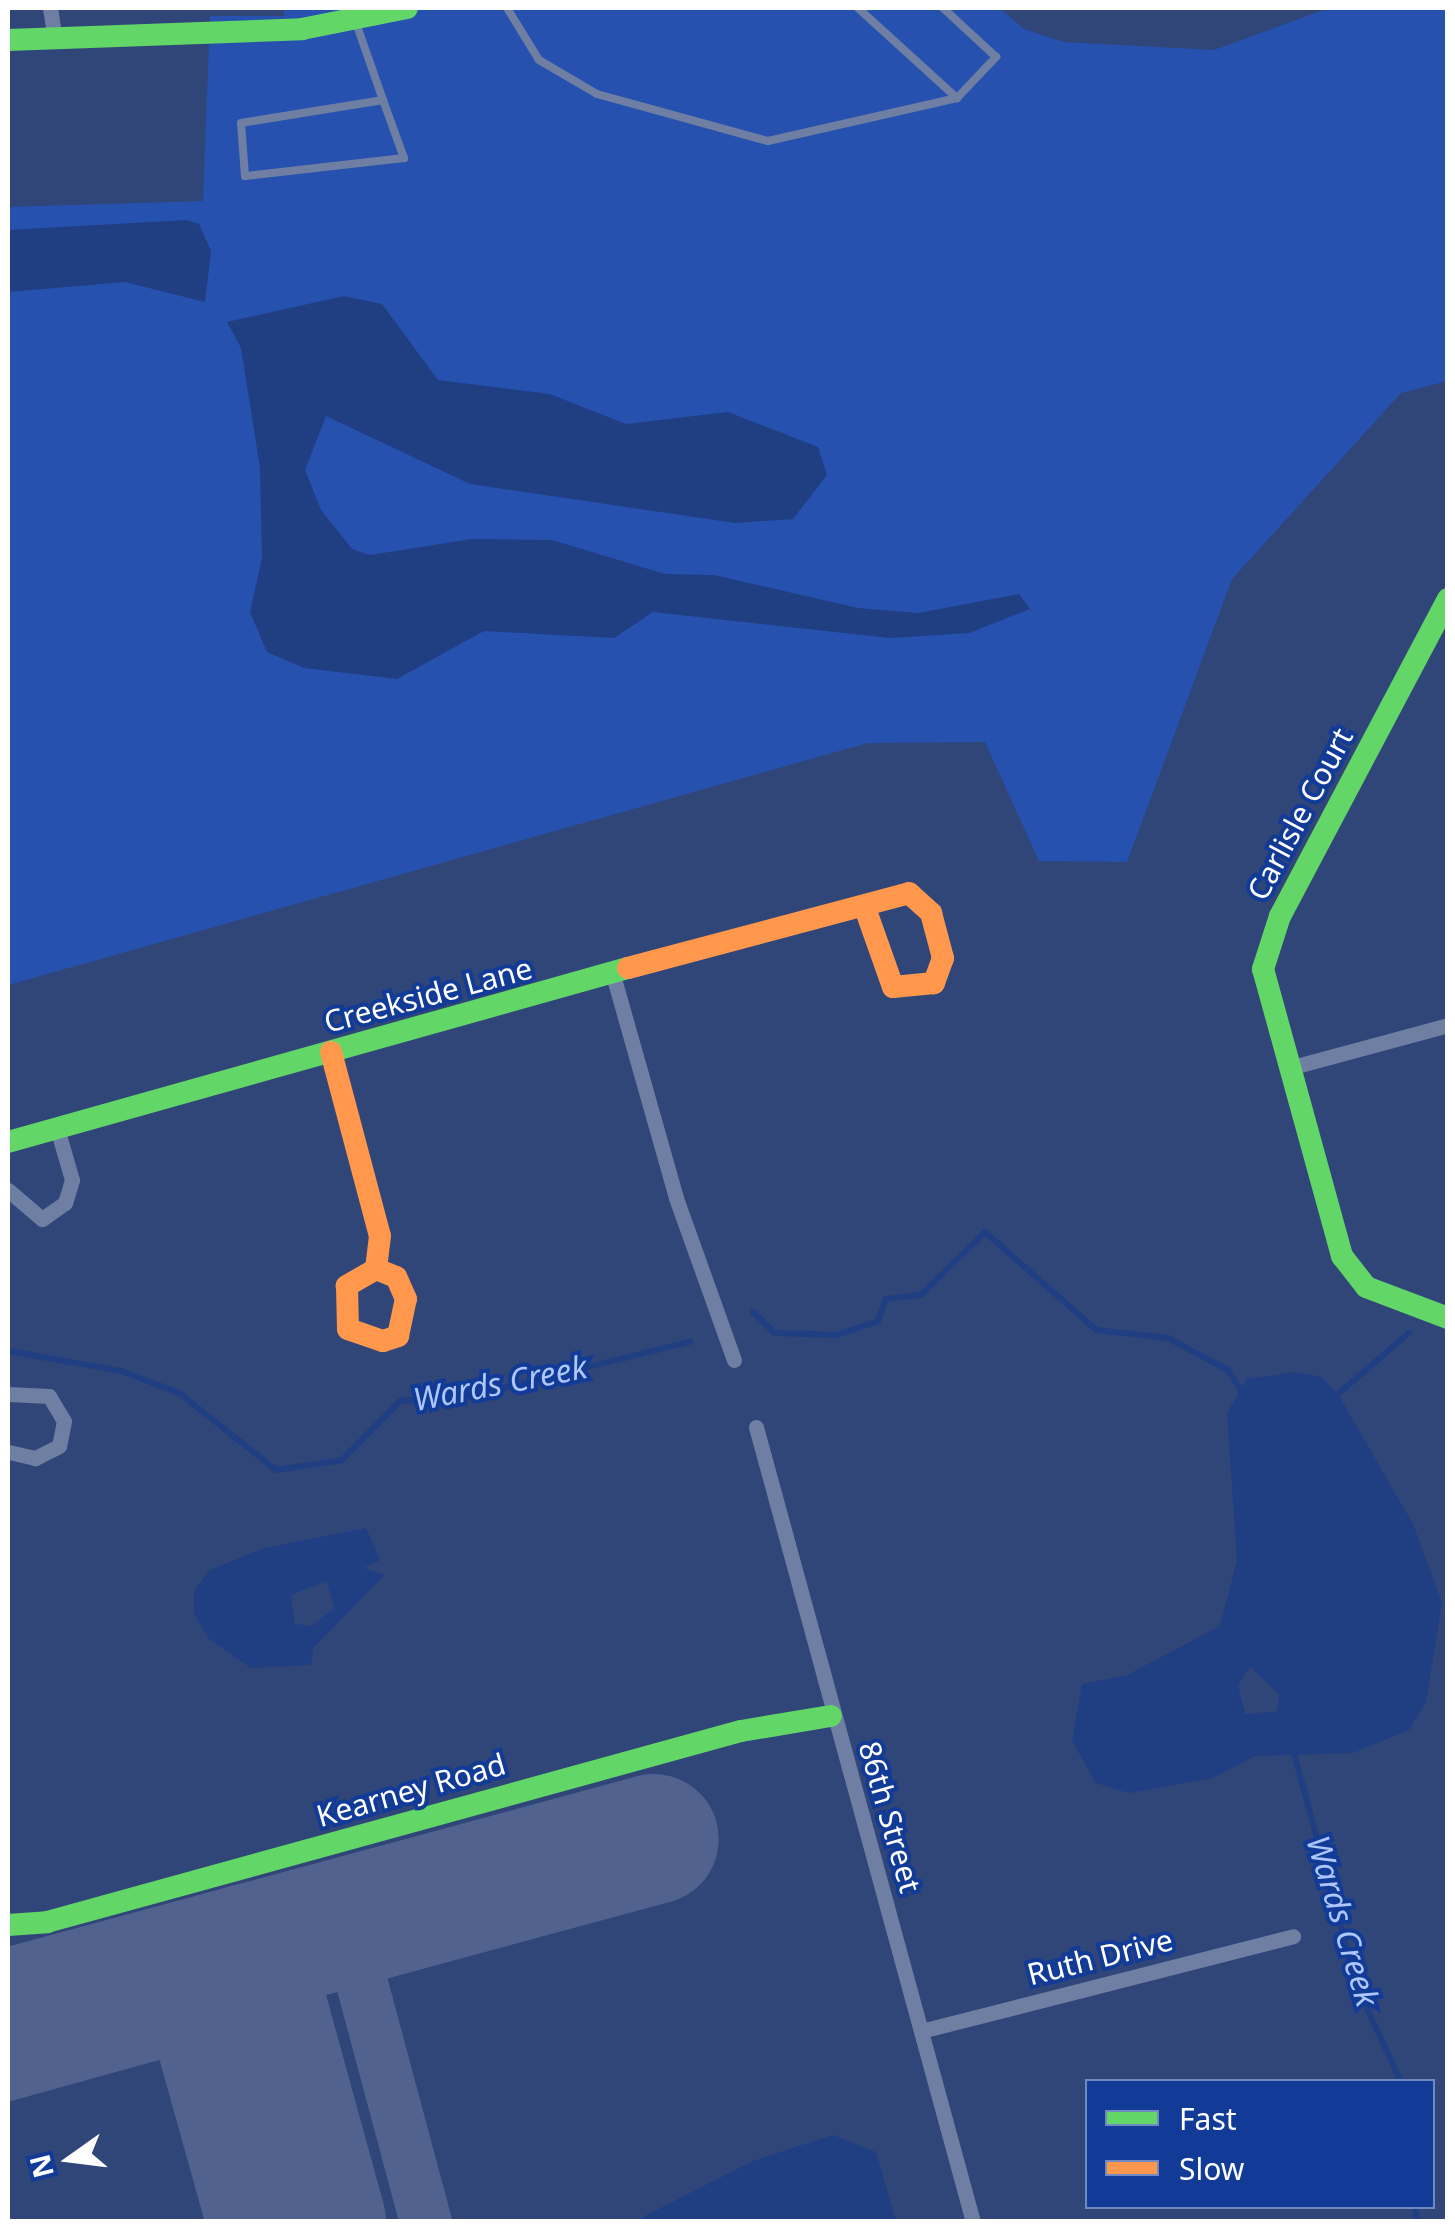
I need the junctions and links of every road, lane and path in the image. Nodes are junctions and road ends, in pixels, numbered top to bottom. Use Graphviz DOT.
graph roads {
  1 [pos="50,8"];
  2 [pos="407,8"];
  3 [pos="507,8"];
  4 [pos="858,8"];
  5 [pos="943,8"];
  6 [pos="326,17"];
  7 [pos="354,20"];
  8 [pos="54,34"];
  9 [pos="8,40"];
  10 [pos="957,98"];
  11 [pos="384,100"];
  12 [pos="1448,600"];
  13 [pos="865,908"];
  14 [pos="614,975"];
  15 [pos="1448,1025"];
  16 [pos="331,1052"];
  17 [pos="1289,1068"];
  18 [pos="57,1128"];
  19 [pos="8,1142"];
  20 [pos="8,1190"];
  21 [pos="376,1269"];
  22 [pos="1448,1318"];
  23 [pos="734,1360"];
  24 [pos="8,1394"];
  25 [pos="756,1427"];
  26 [pos="8,1452"];
  27 [pos="831,1716"];
  28 [pos="8,1926"];
  29 [pos="1293,1936"];
  30 [pos="922,2031"];
  31 [pos="973,2222"];
  1 -- 8 [label="street"];
  2 -- 7 [label="street"];
  3 -- 10 [label="lane"];
  4 -- 10 [label="lane"];
  5 -- 10 [label="lane"];
  6 -- 7 [label="street"];
  6 -- 8 [label="street"];
  7 -- 11 [label="lane"];
  8 -- 9 [label="street"];
  11 -- 11 [label="lane"];
  12 -- 17 [label="street, Carlisle Court"];
  13 -- 14 [label="street, Creekside Lane"];
  14 -- 16 [label="street, Creekside Lane"];
  14 -- 23 [label="street"];
  15 -- 17 [label="street"];
  16 -- 18 [label="street, Creekside Lane"];
  16 -- 21 [label="street"];
  17 -- 22 [label="street, Carlisle Court"];
  18 -- 19 [label="street, Creekside Lane"];
  18 -- 20 [label="street"];
  24 -- 26 [label="street"];
  25 -- 27 [label="street, 86th Street"];
  27 -- 28 [label="street, Kearney Road"];
  27 -- 30 [label="street, 86th Street"];
  29 -- 30 [label="street, Ruth Drive"];
  30 -- 31 [label="street, 86th Street"];
}
